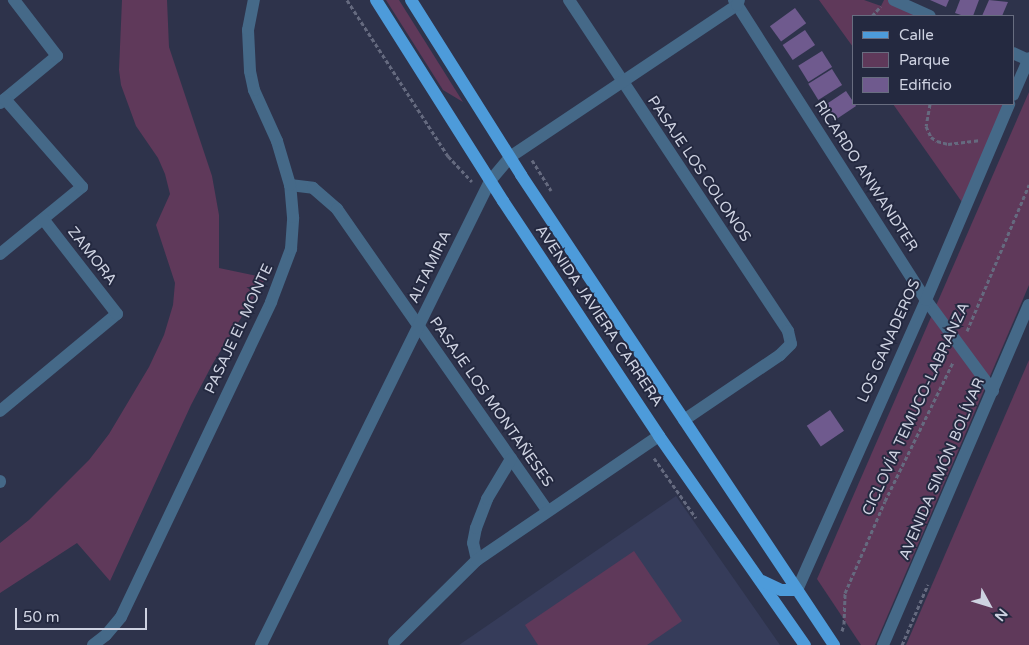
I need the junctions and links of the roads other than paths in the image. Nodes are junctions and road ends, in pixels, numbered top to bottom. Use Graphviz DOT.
graph roads {
  1 [pos="14,0"];
  2 [pos="254,0"];
  3 [pos="376,0"];
  4 [pos="411,0"];
  5 [pos="569,0"];
  6 [pos="894,0"];
  7 [pos="737,2"];
  8 [pos="928,15"];
  9 [pos="1014,54"];
  10 [pos="1028,59"];
  11 [pos="622,83"];
  12 [pos="1014,93"];
  13 [pos="2,101"];
  14 [pos="1009,105"];
  15 [pos="510,157"];
  16 [pos="490,181"];
  17 [pos="290,184"];
  18 [pos="43,218"];
  19 [pos="0,254"];
  20 [pos="926,300"];
  21 [pos="1029,305"];
  22 [pos="418,326"];
  23 [pos="993,391"];
  24 [pos="0,411"];
  25 [pos="684,420"];
  26 [pos="659,436"];
  27 [pos="511,459"];
  28 [pos="548,511"];
  29 [pos="477,560"];
  30 [pos="759,578"];
  31 [pos="797,590"];
  32 [pos="836,641"];
  33 [pos="394,642"];
  34 [pos="93,645"];
  35 [pos="262,645"];
  36 [pos="805,645"];
  37 [pos="883,645"];
  1 -- 13 [label="street"];
  2 -- 17 [label="street, PASAJE EL MONTE"];
  3 -- 16 [label="main road, AVENIDA JAVIERA CARRERA"];
  4 -- 15 [label="main road, AVENIDA JAVIERA CARRERA"];
  5 -- 11 [label="street, PASAJE LOS COLONOS"];
  6 -- 8 [label="street"];
  7 -- 11 [label="street, ALTAMIRA"];
  7 -- 20 [label="street, RICARDO ANWANDTER"];
  9 -- 10 [label="street"];
  10 -- 12 [label="street"];
  11 -- 15 [label="street, ALTAMIRA"];
  11 -- 25 [label="street, PASAJE LOS COLONOS"];
  13 -- 18 [label="street"];
  14 -- 20 [label="street, LOS GANADEROS"];
  15 -- 16 [label="street, ALTAMIRA"];
  15 -- 25 [label="main road, AVENIDA JAVIERA CARRERA"];
  16 -- 22 [label="street, ALTAMIRA"];
  16 -- 26 [label="main road, AVENIDA JAVIERA CARRERA"];
  17 -- 22 [label="street, PASAJE LOS MONTAÑESES"];
  17 -- 34 [label="street, PASAJE EL MONTE"];
  18 -- 19 [label="street"];
  18 -- 24 [label="street, ZAMORA"];
  20 -- 23 [label="street, RICARDO ANWANDTER"];
  20 -- 31 [label="street, LOS GANADEROS"];
  21 -- 23 [label="street, AVENIDA SIMÓN BOLÍVAR"];
  22 -- 27 [label="street, PASAJE LOS MONTAÑESES"];
  22 -- 35 [label="street, ALTAMIRA"];
  23 -- 37 [label="street, AVENIDA SIMÓN BOLÍVAR"];
  25 -- 31 [label="main road, AVENIDA JAVIERA CARRERA"];
  26 -- 28 [label="street"];
  26 -- 30 [label="main road, AVENIDA JAVIERA CARRERA"];
  27 -- 28 [label="street, PASAJE LOS MONTAÑESES"];
  27 -- 29 [label="street"];
  28 -- 29 [label="street"];
  29 -- 33 [label="street"];
  30 -- 31 [label="main road"];
  30 -- 36 [label="main road, AVENIDA JAVIERA CARRERA"];
  31 -- 32 [label="main road, AVENIDA JAVIERA CARRERA"];
}
